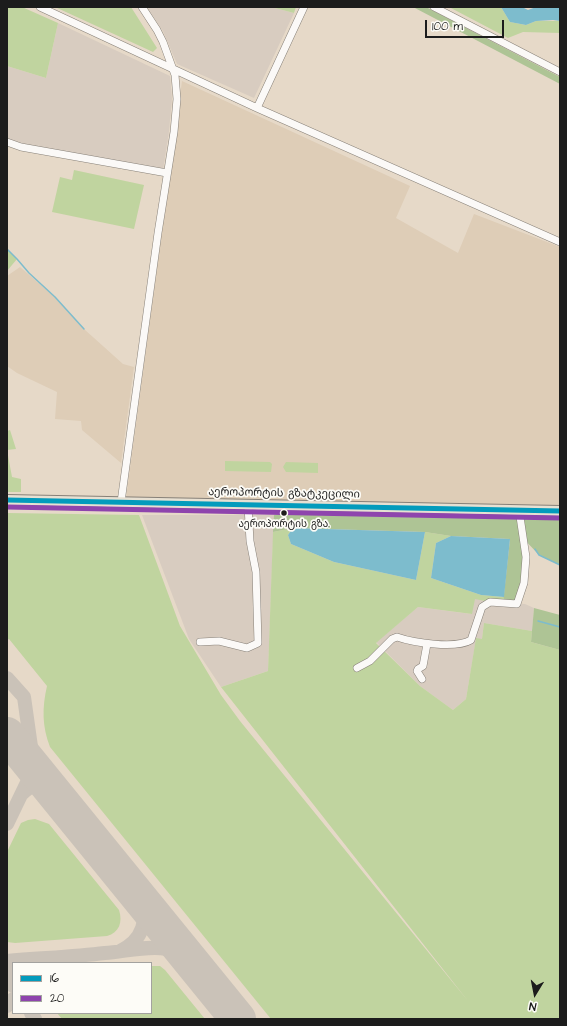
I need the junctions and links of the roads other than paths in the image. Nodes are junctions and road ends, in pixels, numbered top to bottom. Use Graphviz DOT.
graph roads {
  1 [pos="40,7"];
  2 [pos="142,7"];
  3 [pos="304,7"];
  4 [pos="434,7"];
  5 [pos="172,68"];
  6 [pos="560,72"];
  7 [pos="257,108"];
  8 [pos="7,142"];
  9 [pos="167,173"];
  10 [pos="560,242"];
  11 [pos="7,500"];
  12 [pos="121,502"];
  13 [pos="248,506"];
  14 [pos="519,510"];
  15 [pos="560,511"];
  16 [pos="200,642"];
  17 [pos="427,644"];
  18 [pos="357,668"];
  19 [pos="422,679"];
  1 -- 5 [label="street"];
  2 -- 5 [label="street"];
  3 -- 7 [label="street"];
  4 -- 6 [label="street"];
  5 -- 7 [label="street"];
  5 -- 9 [label="street"];
  7 -- 10 [label="street"];
  8 -- 9 [label="street"];
  9 -- 12 [label="street"];
  11 -- 12 [label="highway, აეროპორტის გზატკეცილი"];
  12 -- 13 [label="highway, აეროპორტის გზატკეცილი"];
  13 -- 14 [label="highway, აეროპორტის გზატკეცილი"];
  13 -- 16 [label="street"];
  14 -- 15 [label="highway, აეროპორტის გზატკეცილი"];
  14 -- 17 [label="street"];
  17 -- 18 [label="street"];
  17 -- 19 [label="street"];
}
